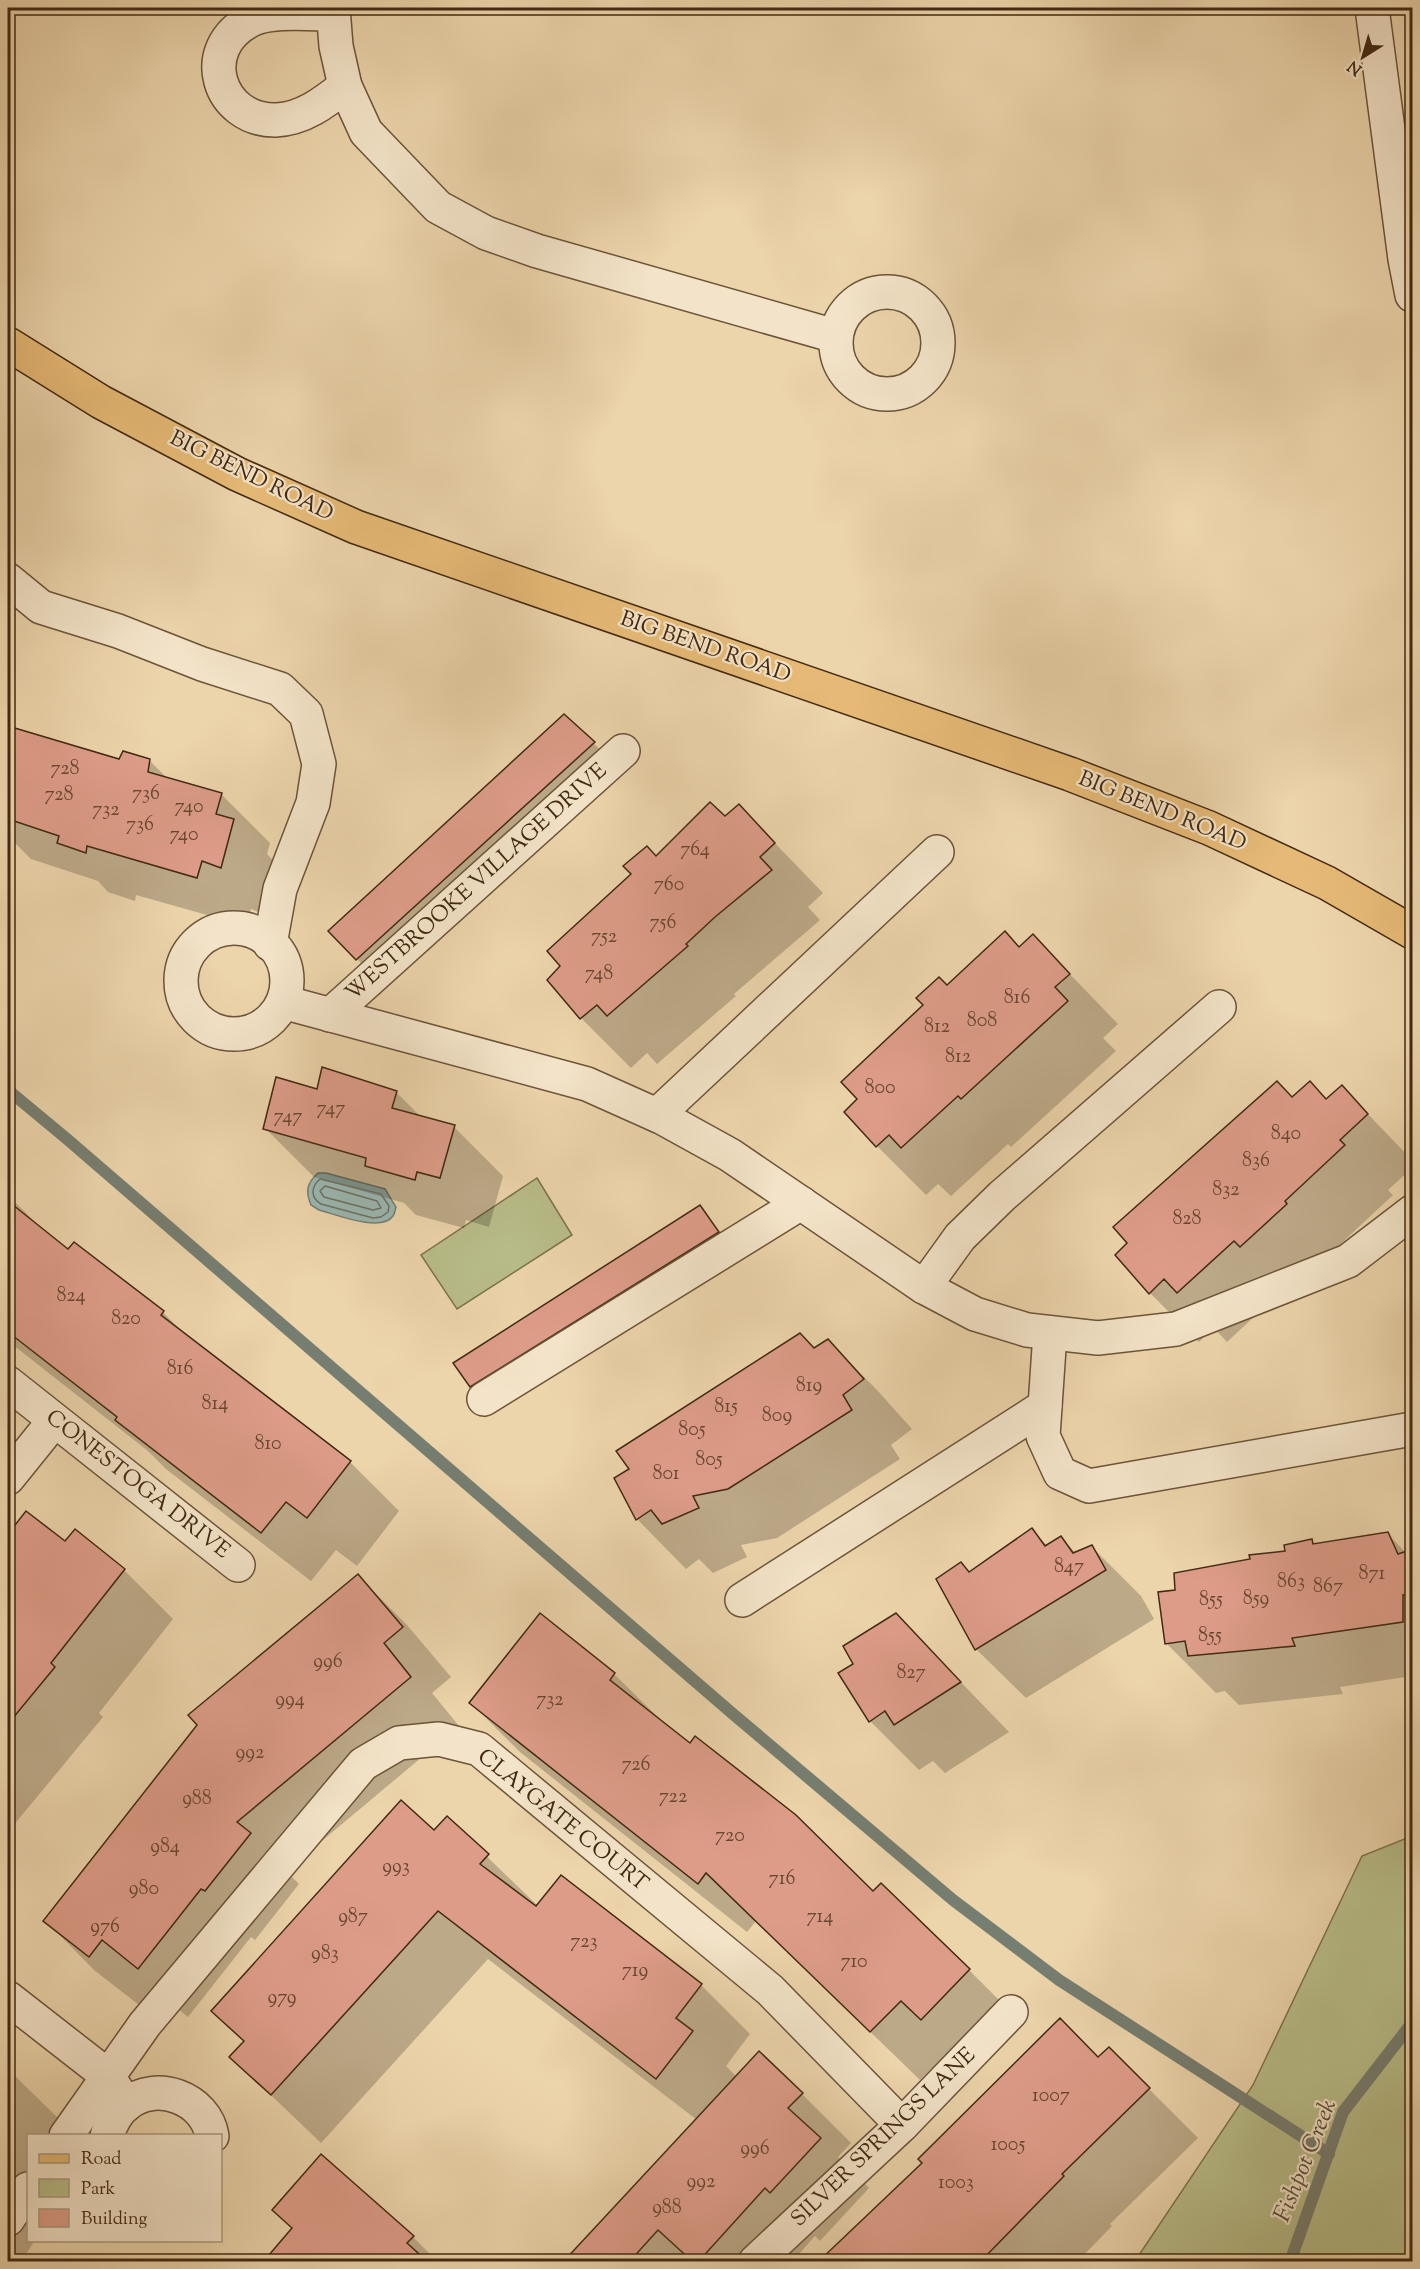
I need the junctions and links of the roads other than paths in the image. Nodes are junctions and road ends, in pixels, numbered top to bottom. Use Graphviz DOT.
graph roads {
  1 [pos="1372,8"];
  2 [pos="333,11"];
  3 [pos="345,86"];
  4 [pos="1409,259"];
  5 [pos="1413,295"];
  6 [pos="836,336"];
  7 [pos="8,344"];
  8 [pos="8,580"];
  9 [pos="623,750"];
  10 [pos="937,852"];
  11 [pos="1413,932"];
  12 [pos="270,944"];
  13 [pos="283,1002"];
  14 [pos="1219,1007"];
  15 [pos="330,1015"];
  16 [pos="657,1115"];
  17 [pos="801,1203"];
  18 [pos="1413,1212"];
  19 [pos="924,1287"];
  20 [pos="1050,1333"];
  21 [pos="8,1383"];
  22 [pos="484,1399"];
  23 [pos="1045,1406"];
  24 [pos="54,1420"];
  25 [pos="1413,1429"];
  26 [pos="8,1478"];
  27 [pos="238,1565"];
  28 [pos="742,1600"];
  29 [pos="8,1998"];
  30 [pos="1011,2012"];
  31 [pos="108,2076"];
  32 [pos="126,2105"];
  33 [pos="902,2125"];
  34 [pos="67,2134"];
  35 [pos="107,2134"];
  36 [pos="211,2134"];
  37 [pos="27,2190"];
  38 [pos="8,2219"];
  39 [pos="755,2262"];
  1 -- 4 [label="street"];
  2 -- 3 [label="street"];
  2 -- 3 [label="street"];
  3 -- 6 [label="street"];
  4 -- 5 [label="street"];
  7 -- 11 [label="main road, BIG BEND ROAD"];
  8 -- 12 [label="street"];
  9 -- 15 [label="street, WESTBROOKE VILLAGE DRIVE"];
  10 -- 16 [label="street"];
  12 -- 13 [label="street"];
  12 -- 13 [label="street"];
  13 -- 15 [label="street, WESTBROOKE VILLAGE DRIVE"];
  14 -- 19 [label="street"];
  15 -- 16 [label="street, WESTBROOKE VILLAGE DRIVE"];
  16 -- 17 [label="street, WESTBROOKE VILLAGE DRIVE"];
  17 -- 19 [label="street, WESTBROOKE VILLAGE DRIVE"];
  17 -- 22 [label="street"];
  18 -- 20 [label="street, WESTBROOKE VILLAGE DRIVE"];
  19 -- 20 [label="street, WESTBROOKE VILLAGE DRIVE"];
  20 -- 23 [label="street"];
  21 -- 24 [label="street, CONESTOGA DRIVE"];
  23 -- 25 [label="street"];
  23 -- 28 [label="street"];
  24 -- 26 [label="street"];
  24 -- 27 [label="street, CONESTOGA DRIVE"];
  29 -- 31 [label="street"];
  30 -- 33 [label="street, SILVER SPRINGS LANE"];
  31 -- 32 [label="street"];
  31 -- 33 [label="street, CLAYGATE COURT"];
  31 -- 34 [label="street, CLAYGATE COURT"];
  32 -- 35 [label="street"];
  32 -- 36 [label="street"];
  33 -- 39 [label="street, SILVER SPRINGS LANE"];
  37 -- 38 [label="street"];
}
